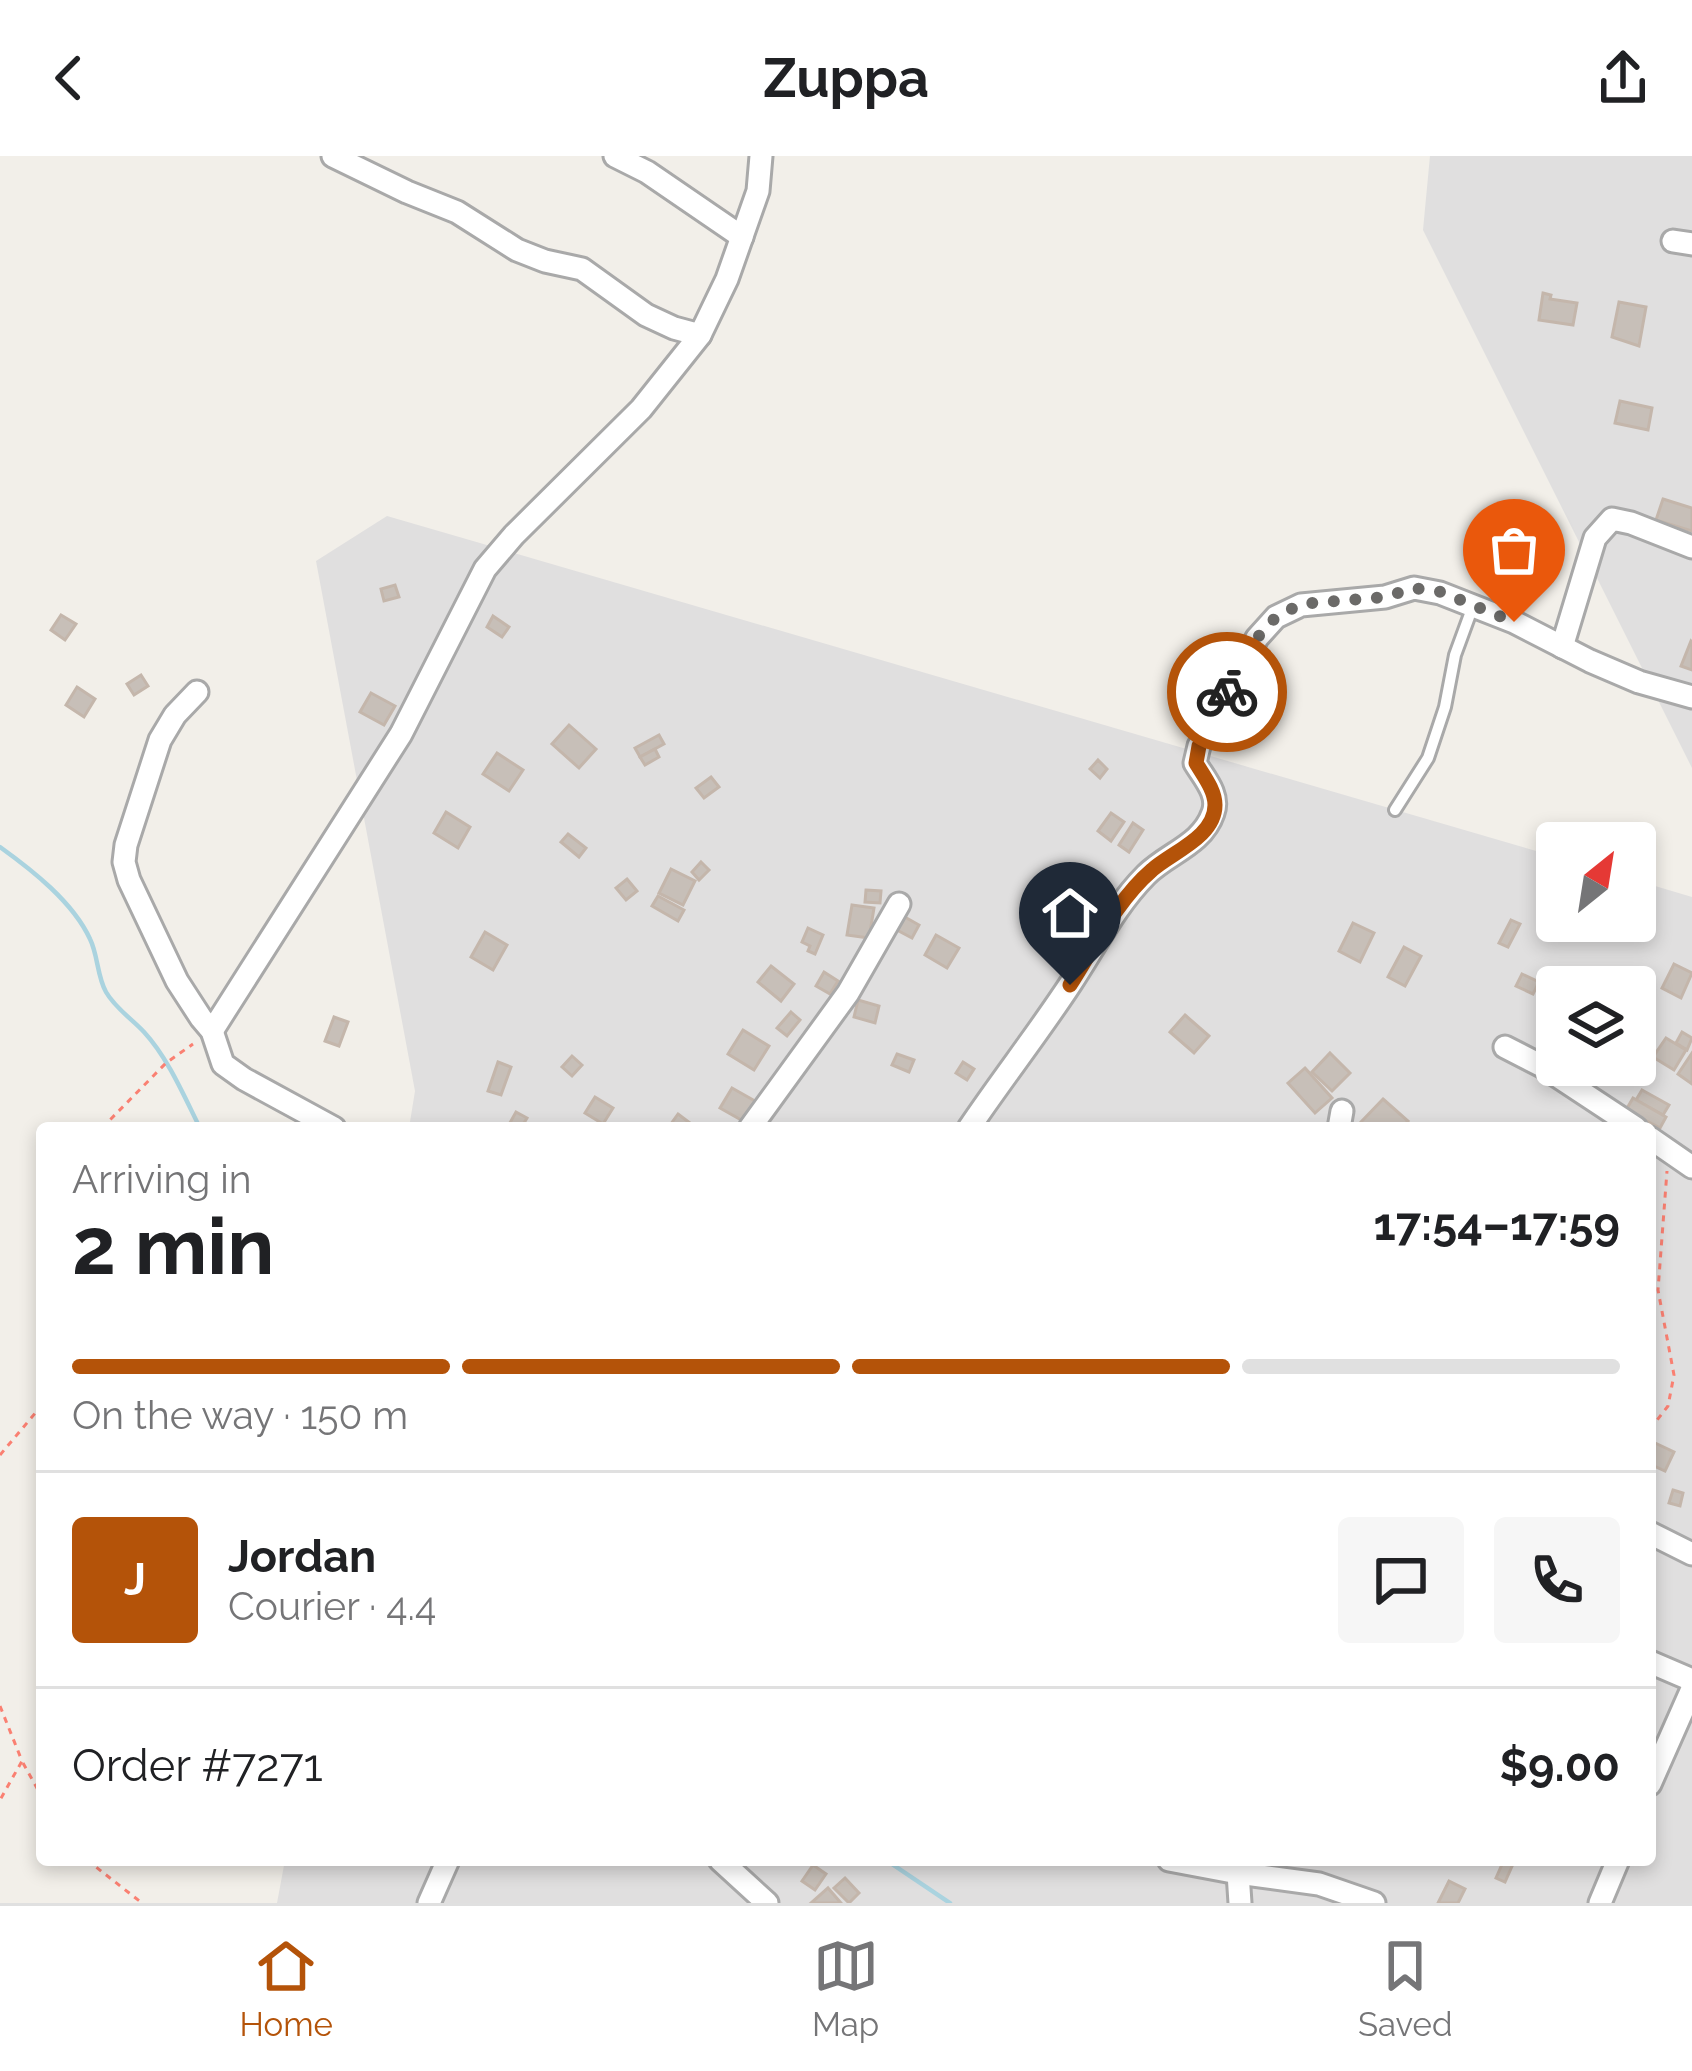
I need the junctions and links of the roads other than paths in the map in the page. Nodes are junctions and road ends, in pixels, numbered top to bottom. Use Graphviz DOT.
graph roads {
  1 [pos="333,156"];
  2 [pos="615,156"];
  3 [pos="761,156"];
  4 [pos="742,237"];
  5 [pos="700,334"];
  6 [pos="1692,548"];
  7 [pos="1473,606"];
  8 [pos="1562,647"];
  9 [pos="196,692"];
  10 [pos="1692,697"];
  11 [pos="1395,810"];
  12 [pos="899,904"];
  13 [pos="212,1031"];
  14 [pos="1505,1047"];
  15 [pos="323,1122"];
  16 [pos="754,1122"];
  17 [pos="973,1122"];
  18 [pos="1627,1122"];
  19 [pos="1659,1144"];
  20 [pos="1692,1167"];
  21 [pos="1656,1536"];
  22 [pos="1692,1554"];
  23 [pos="1656,1665"];
  24 [pos="1692,1684"];
  25 [pos="1656,1770"];
  26 [pos="445,1866"];
  27 [pos="727,1866"];
  28 [pos="1199,1866"];
  29 [pos="1615,1866"];
  30 [pos="1238,1874"];
  31 [pos="429,1903"];
  32 [pos="767,1903"];
  33 [pos="1240,1903"];
  34 [pos="1375,1903"];
  35 [pos="1600,1903"];
  1 -- 5 [label="street"];
  2 -- 4 [label="street"];
  3 -- 4 [label="street"];
  4 -- 5 [label="street"];
  5 -- 13 [label="street"];
  6 -- 8 [label="street"];
  7 -- 8 [label="street"];
  7 -- 11 [label="lane"];
  7 -- 17 [label="street"];
  8 -- 10 [label="street"];
  9 -- 13 [label="street"];
  12 -- 16 [label="street"];
  13 -- 15 [label="street"];
  14 -- 18 [label="street"];
  19 -- 20 [label="street"];
  21 -- 22 [label="street"];
  23 -- 24 [label="street"];
  24 -- 25 [label="street"];
  26 -- 31 [label="street"];
  27 -- 32 [label="street"];
  28 -- 30 [label="street"];
  29 -- 35 [label="street"];
  30 -- 33 [label="street"];
  30 -- 34 [label="street"];
}
